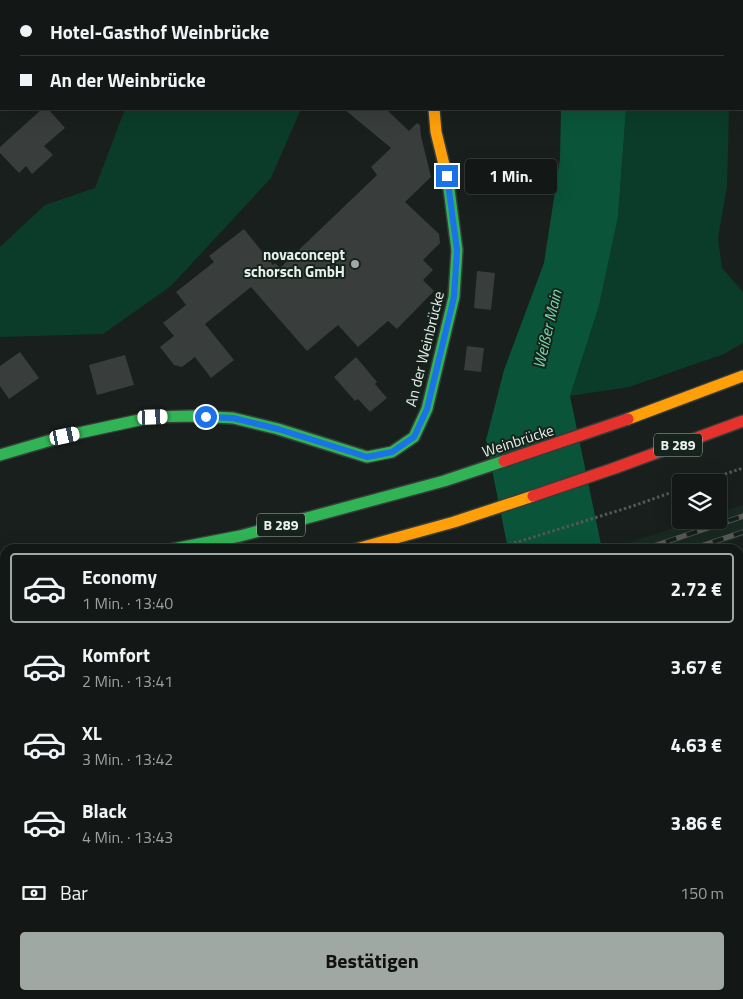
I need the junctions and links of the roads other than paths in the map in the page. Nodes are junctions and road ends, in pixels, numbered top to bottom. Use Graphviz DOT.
graph roads {
  1 [pos="434,110"];
  2 [pos="743,376"];
  3 [pos="743,422"];
  4 [pos="0,455"];
  5 [pos="198,544"];
  6 [pos="374,544"];
  1 -- 4 [label="main road, An der Weinbrücke"];
  2 -- 5 [label="main road, Weinbrücke / B 289"];
  3 -- 6 [label="main road, B 289"];
}
